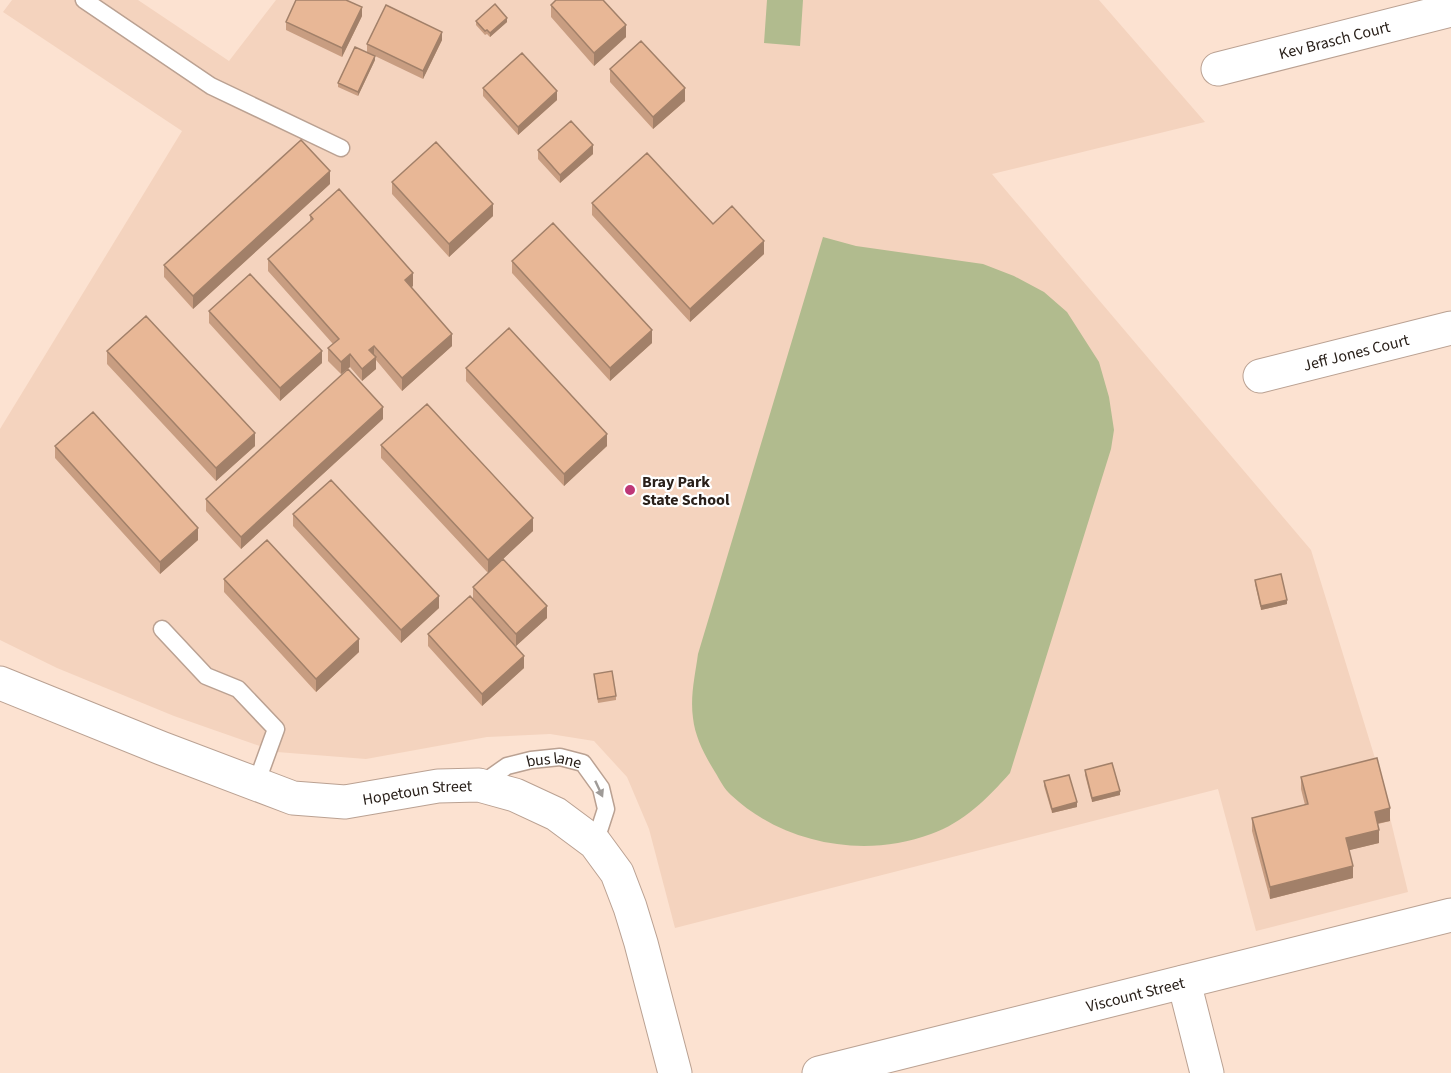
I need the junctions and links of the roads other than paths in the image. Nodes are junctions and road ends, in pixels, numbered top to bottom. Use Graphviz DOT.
graph roads {
  1 [pos="84,0"];
  2 [pos="1451,10"];
  3 [pos="1218,69"];
  4 [pos="341,148"];
  5 [pos="1451,328"];
  6 [pos="1260,376"];
  7 [pos="162,629"];
  8 [pos="0,682"];
  9 [pos="256,784"];
  10 [pos="479,785"];
  11 [pos="595,843"];
  12 [pos="1451,915"];
  13 [pos="1184,982"];
  14 [pos="675,1073"];
  15 [pos="819,1073"];
  16 [pos="1207,1073"];
  1 -- 4 [label="lane"];
  2 -- 3 [label="street, Kev Brasch Court"];
  5 -- 6 [label="street, Jeff Jones Court"];
  7 -- 9 [label="lane"];
  8 -- 9 [label="street, Hopetoun Street"];
  9 -- 10 [label="street, Hopetoun Street"];
  10 -- 11 [label="street, Hopetoun Street"];
  10 -- 11 [label="lane, bus lane, one-way"];
  11 -- 14 [label="street, Hopetoun Street"];
  12 -- 13 [label="street, Viscount Street"];
  13 -- 15 [label="street, Viscount Street"];
  13 -- 16 [label="street"];
}
